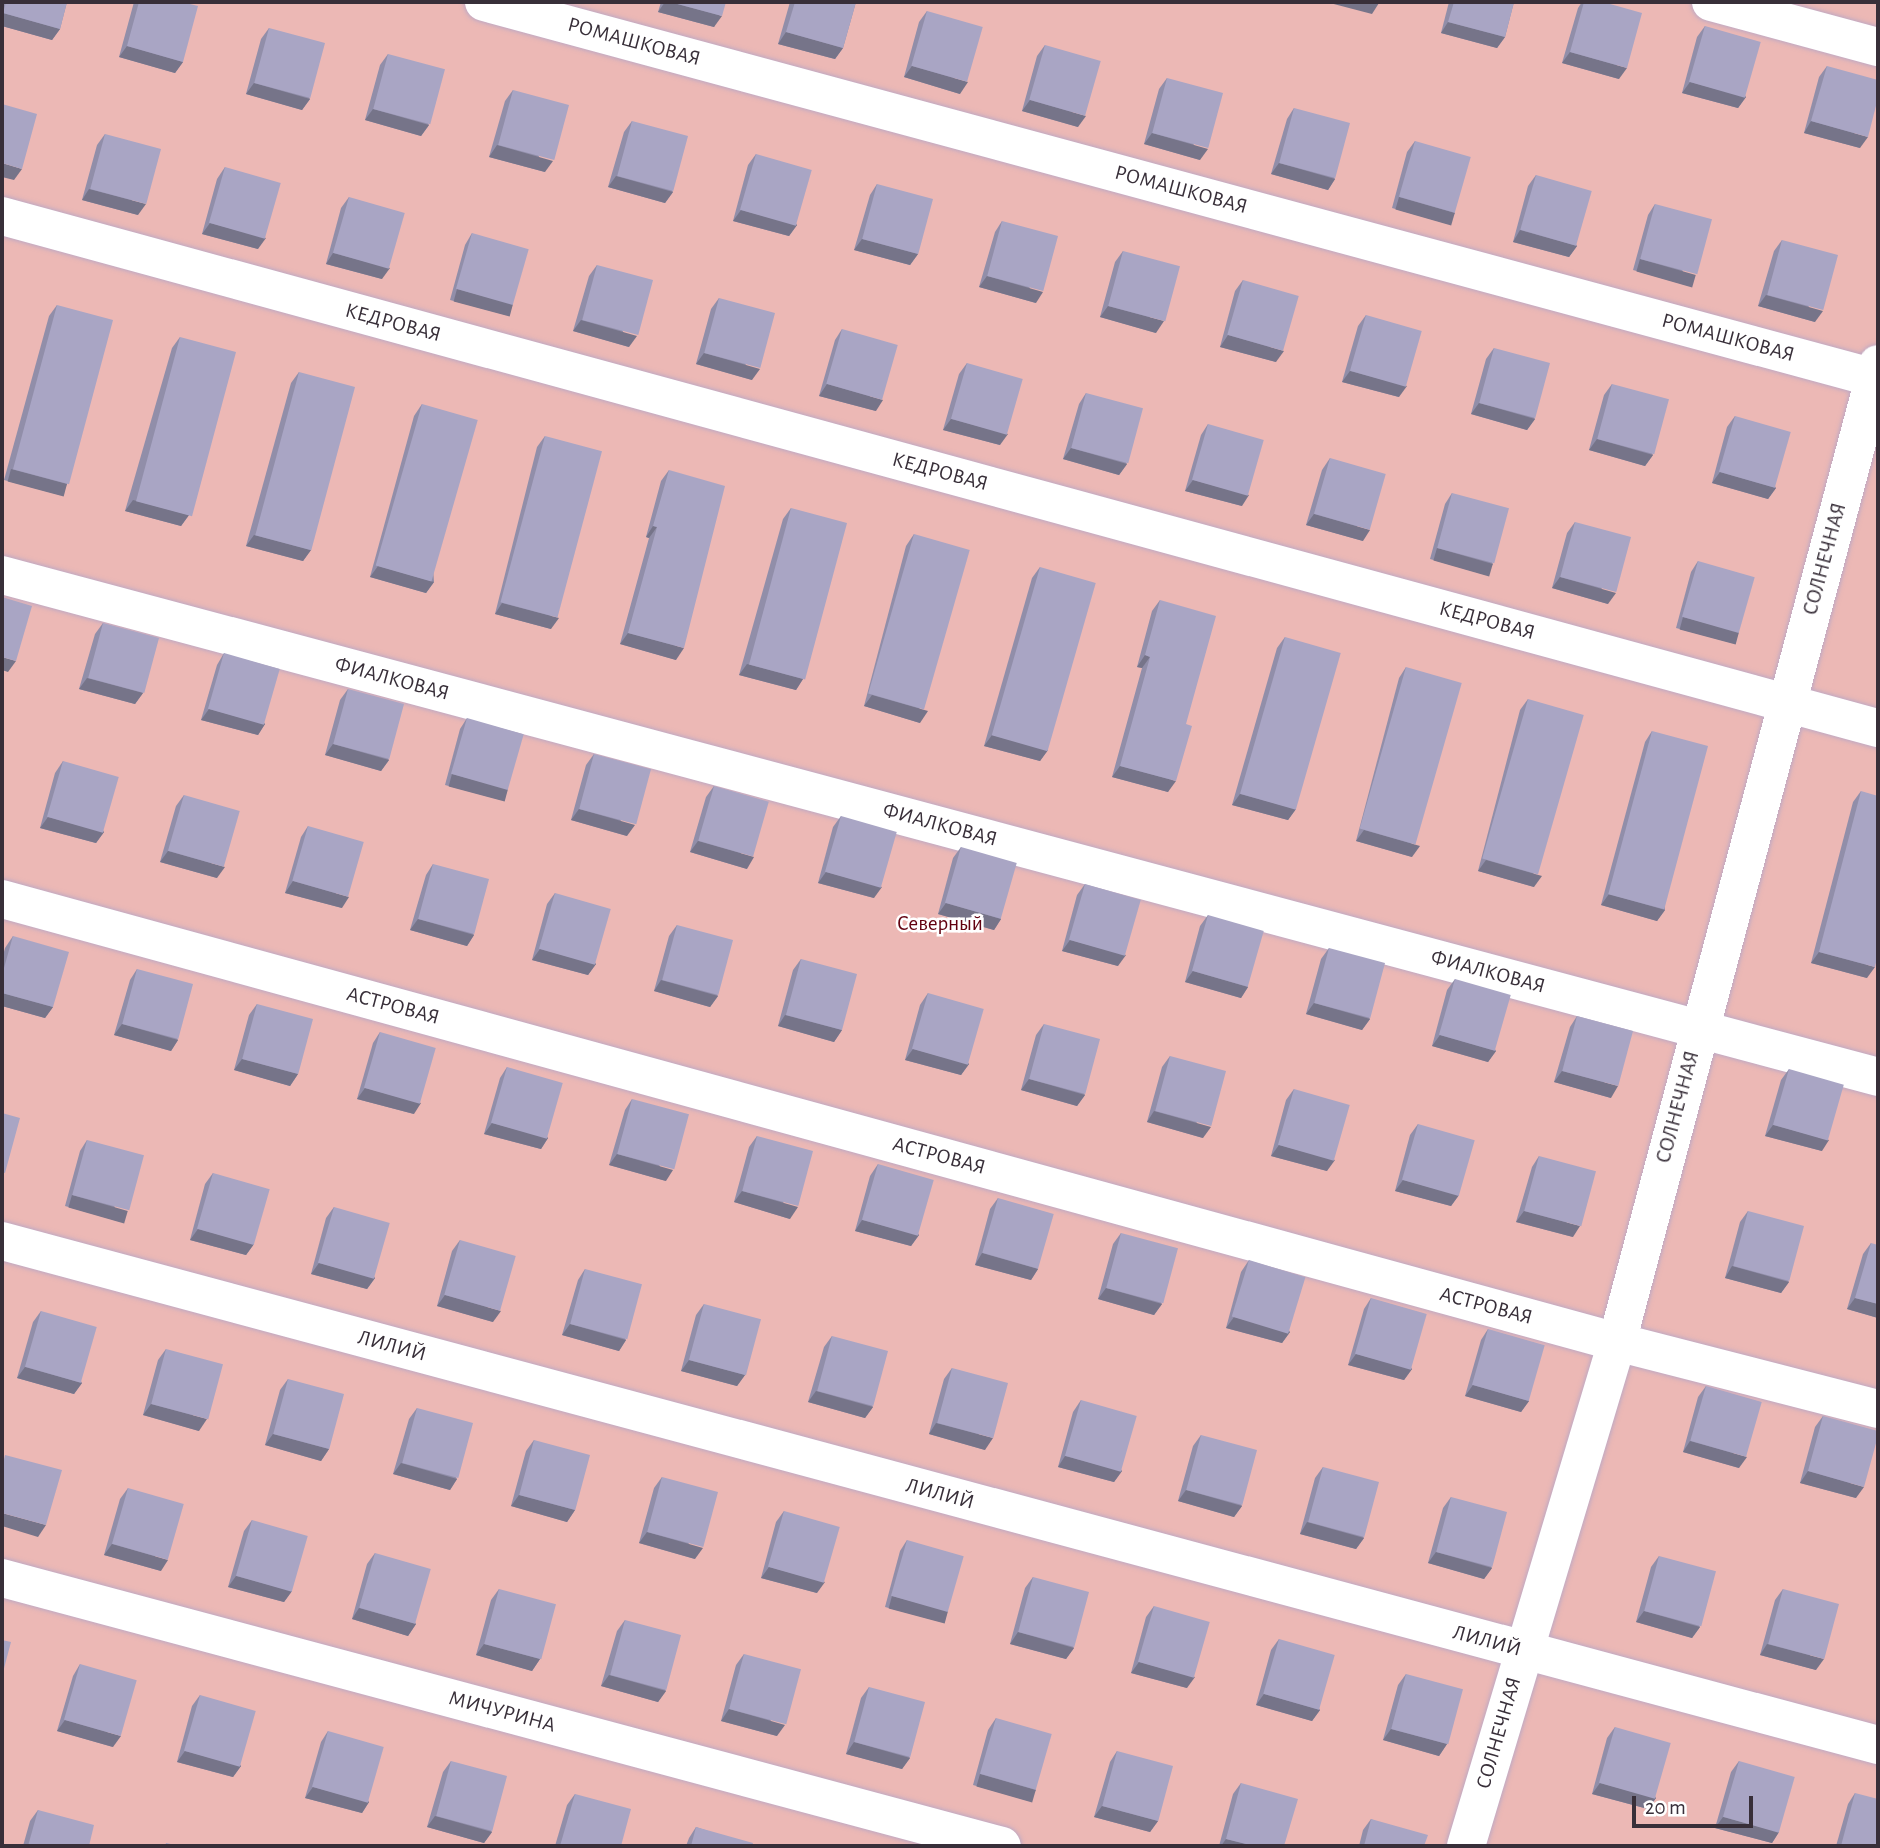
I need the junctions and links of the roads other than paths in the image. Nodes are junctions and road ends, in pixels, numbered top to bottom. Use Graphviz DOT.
graph roads {
  1 [pos="484,2"];
  2 [pos="1711,2"];
  3 [pos="1878,47"];
  4 [pos="2,216"];
  5 [pos="1877,374"];
  6 [pos="2,575"];
  7 [pos="1786,703"];
  8 [pos="1878,728"];
  9 [pos="2,899"];
  10 [pos="1699,1028"];
  11 [pos="1878,1077"];
  12 [pos="2,1241"];
  13 [pos="1617,1342"];
  14 [pos="1878,1409"];
  15 [pos="2,1578"];
  16 [pos="1523,1651"];
  17 [pos="1878,1745"];
  18 [pos="1002,1846"];
  19 [pos="1465,1846"];
  1 -- 5 [label="street, РОМАШКОВАЯ"];
  2 -- 3 [label="street"];
  4 -- 7 [label="street, КЕДРОВАЯ"];
  5 -- 7 [label="street, СОЛНЕЧНАЯ"];
  6 -- 10 [label="street, ФИАЛКОВАЯ"];
  7 -- 8 [label="street, КЕДРОВАЯ"];
  7 -- 10 [label="street, СОЛНЕЧНАЯ"];
  9 -- 13 [label="street, АСТРОВАЯ"];
  10 -- 11 [label="street, ФИАЛКОВАЯ"];
  10 -- 13 [label="street, СОЛНЕЧНАЯ"];
  12 -- 16 [label="street, ЛИЛИЙ"];
  13 -- 14 [label="street, АСТРОВАЯ"];
  13 -- 16 [label="street, СОЛНЕЧНАЯ"];
  15 -- 18 [label="street, МИЧУРИНА"];
  16 -- 17 [label="street, ЛИЛИЙ"];
  16 -- 19 [label="street, СОЛНЕЧНАЯ"];
}
